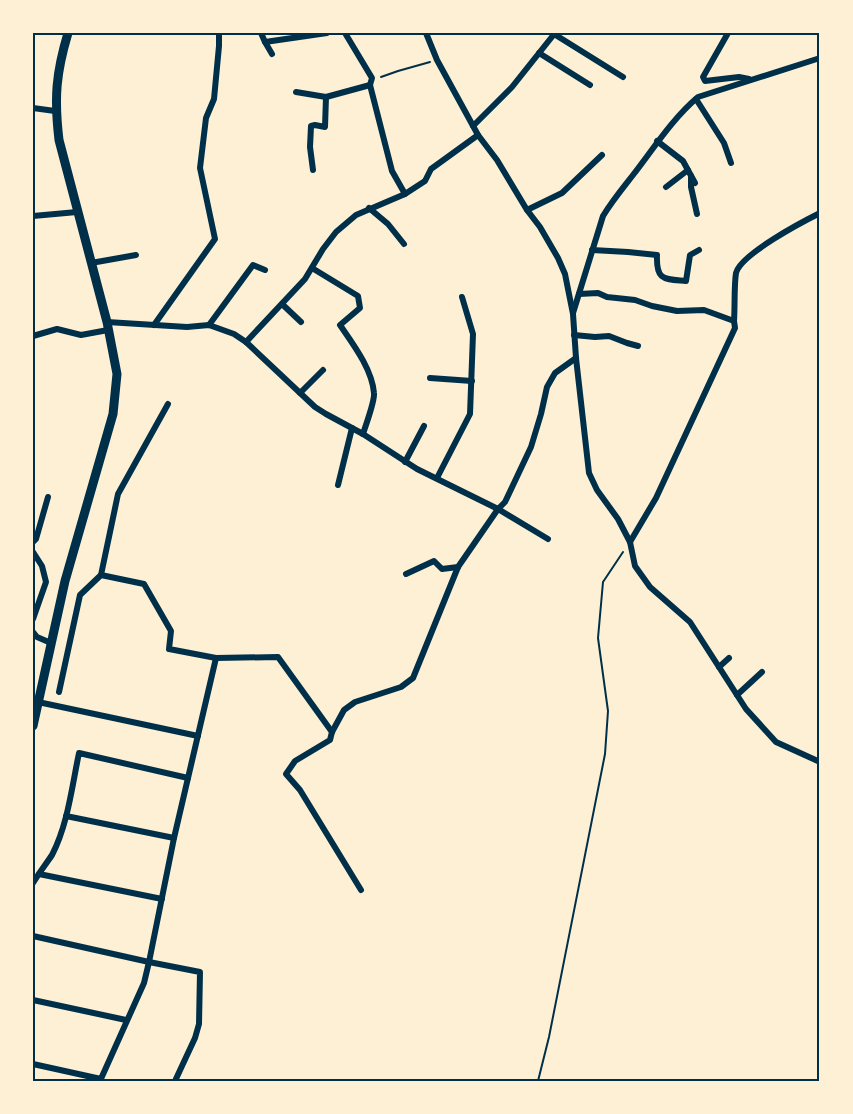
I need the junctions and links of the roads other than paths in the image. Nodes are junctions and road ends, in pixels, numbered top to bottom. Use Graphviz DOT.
graph roads {
  1 [pos="68,33"];
  2 [pos="219,33"];
  3 [pos="261,33"];
  4 [pos="327,33"];
  5 [pos="345,33"];
  6 [pos="426,33"];
  7 [pos="555,33"];
  8 [pos="728,33"];
  9 [pos="265,42"];
  10 [pos="539,53"];
  11 [pos="272,54"];
  12 [pos="820,58"];
  13 [pos="623,77"];
  14 [pos="751,80"];
  15 [pos="371,81"];
  16 [pos="590,85"];
  17 [pos="296,92"];
  18 [pos="326,97"];
  19 [pos="696,99"];
  20 [pos="33,108"];
  21 [pos="55,111"];
  22 [pos="473,126"];
  23 [pos="478,135"];
  24 [pos="657,141"];
  25 [pos="602,154"];
  26 [pos="731,163"];
  27 [pos="313,170"];
  28 [pos="689,173"];
  29 [pos="695,183"];
  30 [pos="666,187"];
  31 [pos="405,194"];
  32 [pos="369,208"];
  33 [pos="527,210"];
  34 [pos="77,212"];
  35 [pos="820,213"];
  36 [pos="697,214"];
  37 [pos="33,216"];
  38 [pos="404,244"];
  39 [pos="592,250"];
  40 [pos="699,250"];
  41 [pos="136,255"];
  42 [pos="91,263"];
  43 [pos="312,268"];
  44 [pos="265,270"];
  45 [pos="579,294"];
  46 [pos="462,297"];
  47 [pos="282,304"];
  48 [pos="573,314"];
  49 [pos="734,321"];
  50 [pos="301,322"];
  51 [pos="154,325"];
  52 [pos="209,325"];
  53 [pos="107,326"];
  54 [pos="574,335"];
  55 [pos="33,336"];
  56 [pos="246,342"];
  57 [pos="638,346"];
  58 [pos="576,358"];
  59 [pos="323,370"];
  60 [pos="430,378"];
  61 [pos="472,381"];
  62 [pos="300,393"];
  63 [pos="168,404"];
  64 [pos="424,426"];
  65 [pos="352,428"];
  66 [pos="363,434"];
  67 [pos="405,462"];
  68 [pos="437,478"];
  69 [pos="338,485"];
  70 [pos="48,497"];
  71 [pos="498,509"];
  72 [pos="548,539"];
  73 [pos="33,542"];
  74 [pos="630,542"];
  75 [pos="33,552"];
  76 [pos="458,567"];
  77 [pos="406,574"];
  78 [pos="101,575"];
  79 [pos="33,619"];
  80 [pos="33,632"];
  81 [pos="51,643"];
  82 [pos="216,658"];
  83 [pos="729,658"];
  84 [pos="719,667"];
  85 [pos="762,672"];
  86 [pos="59,692"];
  87 [pos="737,695"];
  88 [pos="38,702"];
  89 [pos="33,726"];
  90 [pos="332,732"];
  91 [pos="198,736"];
  92 [pos="820,762"];
  93 [pos="188,778"];
  94 [pos="66,816"];
  95 [pos="174,838"];
  96 [pos="39,874"];
  97 [pos="33,883"];
  98 [pos="361,890"];
  99 [pos="162,899"];
  100 [pos="33,936"];
  101 [pos="149,962"];
  102 [pos="33,1000"];
  103 [pos="126,1020"];
  104 [pos="33,1064"];
  105 [pos="101,1080"];
  106 [pos="175,1081"];
  1 -- 21 [label="street"];
  2 -- 51 [label="street"];
  3 -- 9 [label="street"];
  4 -- 9 [label="street"];
  5 -- 15 [label="street"];
  6 -- 22 [label="street"];
  7 -- 10 [label="street"];
  7 -- 13 [label="street"];
  8 -- 14 [label="street"];
  9 -- 11 [label="street"];
  10 -- 16 [label="street"];
  10 -- 22 [label="street"];
  12 -- 14 [label="street"];
  14 -- 19 [label="street"];
  15 -- 18 [label="street"];
  15 -- 31 [label="street"];
  17 -- 18 [label="street"];
  18 -- 27 [label="street"];
  19 -- 24 [label="street"];
  19 -- 26 [label="street"];
  20 -- 21 [label="street"];
  21 -- 34 [label="street"];
  22 -- 23 [label="street"];
  23 -- 31 [label="street"];
  23 -- 33 [label="street"];
  24 -- 28 [label="street"];
  24 -- 39 [label="street"];
  25 -- 33 [label="street"];
  28 -- 29 [label="street"];
  28 -- 30 [label="street"];
  28 -- 36 [label="street"];
  31 -- 32 [label="street"];
  32 -- 38 [label="street"];
  32 -- 43 [label="street"];
  33 -- 48 [label="street"];
  34 -- 37 [label="street"];
  34 -- 42 [label="street"];
  35 -- 49 [label="street"];
  39 -- 40 [label="street"];
  39 -- 45 [label="street"];
  41 -- 42 [label="street"];
  42 -- 53 [label="street"];
  43 -- 47 [label="street"];
  43 -- 66 [label="street"];
  44 -- 52 [label="street"];
  45 -- 48 [label="street"];
  45 -- 49 [label="street"];
  46 -- 61 [label="street"];
  47 -- 50 [label="street"];
  47 -- 56 [label="street"];
  48 -- 54 [label="street"];
  49 -- 74 [label="street"];
  51 -- 52 [label="street"];
  51 -- 53 [label="street"];
  52 -- 56 [label="street"];
  53 -- 55 [label="street"];
  53 -- 81 [label="street"];
  54 -- 57 [label="street"];
  54 -- 58 [label="street"];
  56 -- 62 [label="street"];
  58 -- 71 [label="street"];
  58 -- 74 [label="street"];
  59 -- 62 [label="street"];
  60 -- 61 [label="street"];
  61 -- 68 [label="street"];
  62 -- 65 [label="street"];
  63 -- 78 [label="street"];
  64 -- 67 [label="street"];
  65 -- 66 [label="street"];
  65 -- 69 [label="street"];
  66 -- 67 [label="street"];
  67 -- 68 [label="street"];
  68 -- 71 [label="street"];
  70 -- 73 [label="street"];
  71 -- 72 [label="street"];
  71 -- 76 [label="street"];
  74 -- 84 [label="street"];
  75 -- 79 [label="street"];
  76 -- 77 [label="street"];
  76 -- 90 [label="street"];
  78 -- 82 [label="street"];
  78 -- 86 [label="street"];
  80 -- 81 [label="street"];
  81 -- 88 [label="street"];
  82 -- 90 [label="street"];
  82 -- 91 [label="street"];
  83 -- 84 [label="street"];
  84 -- 87 [label="street"];
  85 -- 87 [label="street"];
  87 -- 92 [label="street"];
  88 -- 89 [label="street"];
  88 -- 91 [label="street"];
  90 -- 98 [label="street"];
  91 -- 93 [label="street"];
  93 -- 94 [label="street"];
  93 -- 95 [label="street"];
  94 -- 95 [label="street"];
  94 -- 96 [label="street"];
  95 -- 99 [label="street"];
  96 -- 97 [label="street"];
  96 -- 99 [label="street"];
  99 -- 101 [label="street"];
  100 -- 101 [label="street"];
  101 -- 103 [label="street"];
  101 -- 106 [label="street"];
  102 -- 103 [label="street"];
  103 -- 105 [label="street"];
  104 -- 105 [label="street"];
}
